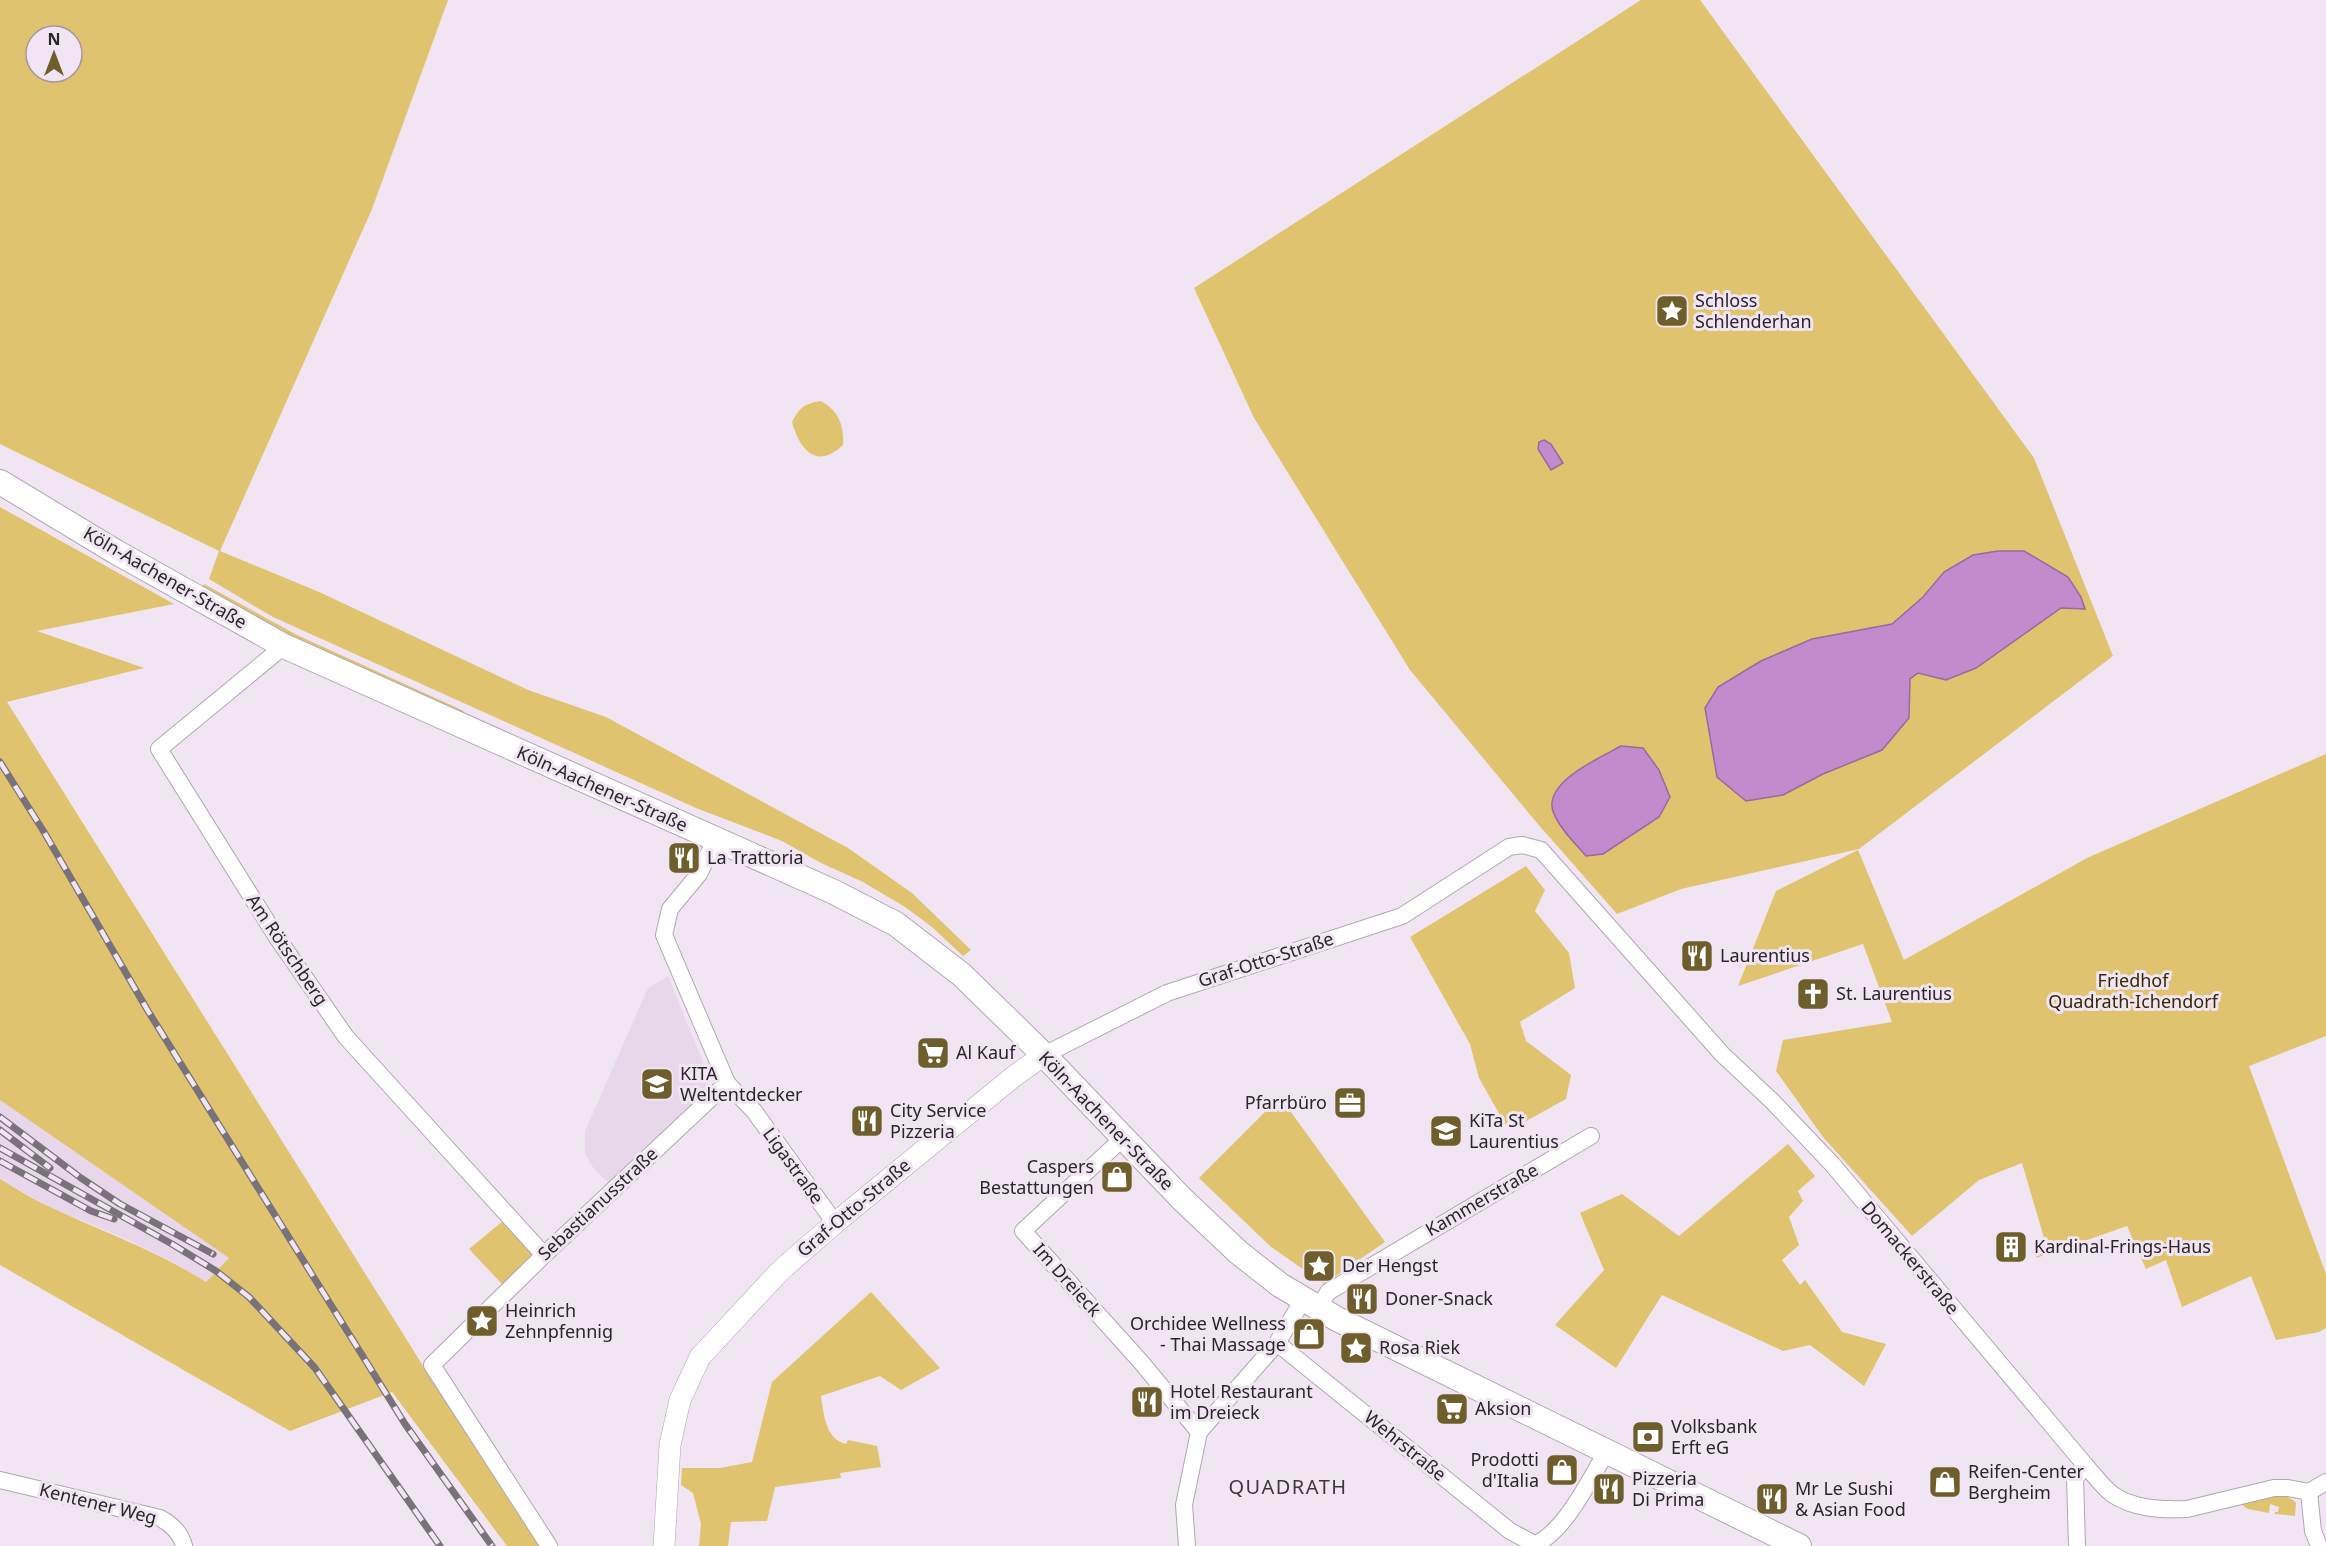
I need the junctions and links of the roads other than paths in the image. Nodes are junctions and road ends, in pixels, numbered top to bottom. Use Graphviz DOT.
graph roads {
  1 [pos="0,482"];
  2 [pos="284,646"];
  3 [pos="715,840"];
  4 [pos="1522,844"];
  5 [pos="1044,1055"];
  6 [pos="727,1083"];
  7 [pos="1591,1136"];
  8 [pos="1123,1138"];
  9 [pos="835,1223"];
  10 [pos="544,1255"];
  11 [pos="1310,1304"];
  12 [pos="1277,1343"];
  13 [pos="1199,1432"];
  14 [pos="1607,1451"];
  15 [pos="2086,1466"];
  16 [pos="0,1480"];
  17 [pos="2326,1482"];
  18 [pos="2309,1492"];
  19 [pos="184,1546"];
  20 [pos="549,1546"];
  21 [pos="664,1546"];
  22 [pos="1187,1546"];
  23 [pos="1535,1546"];
  24 [pos="1798,1546"];
  25 [pos="2077,1546"];
  26 [pos="2319,1546"];
  1 -- 2 [label="main road, Köln-Aachener-Straße"];
  2 -- 3 [label="main road, Köln-Aachener-Straße"];
  2 -- 10 [label="street, Am Rötschberg"];
  3 -- 5 [label="main road, Köln-Aachener-Straße"];
  3 -- 6 [label="street"];
  4 -- 5 [label="street, Graf-Otto-Straße"];
  4 -- 15 [label="street, Domackerstraße"];
  5 -- 8 [label="main road, Köln-Aachener-Straße"];
  5 -- 9 [label="street, Graf-Otto-Straße"];
  6 -- 9 [label="street, Ligastraße"];
  6 -- 10 [label="street, Sebastianusstraße"];
  7 -- 11 [label="street, Kammerstraße"];
  8 -- 11 [label="main road, Köln-Aachener-Straße"];
  8 -- 13 [label="street, Im Dreieck"];
  9 -- 21 [label="street, Graf-Otto-Straße"];
  10 -- 20 [label="street, Sebastianusstraße"];
  11 -- 12 [label="street, Kammerstraße"];
  11 -- 14 [label="main road, Köln-Aachener-Straße"];
  12 -- 13 [label="street, Kammerstraße"];
  12 -- 23 [label="street, Wehrstraße"];
  13 -- 22 [label="street, Kammerstraße"];
  14 -- 23 [label="street"];
  14 -- 24 [label="main road, Köln-Aachener-Straße"];
  15 -- 18 [label="street, Domackerstraße"];
  15 -- 25 [label="street"];
  16 -- 19 [label="street, Kentener Weg"];
  17 -- 18 [label="street"];
  18 -- 26 [label="street"];
}
